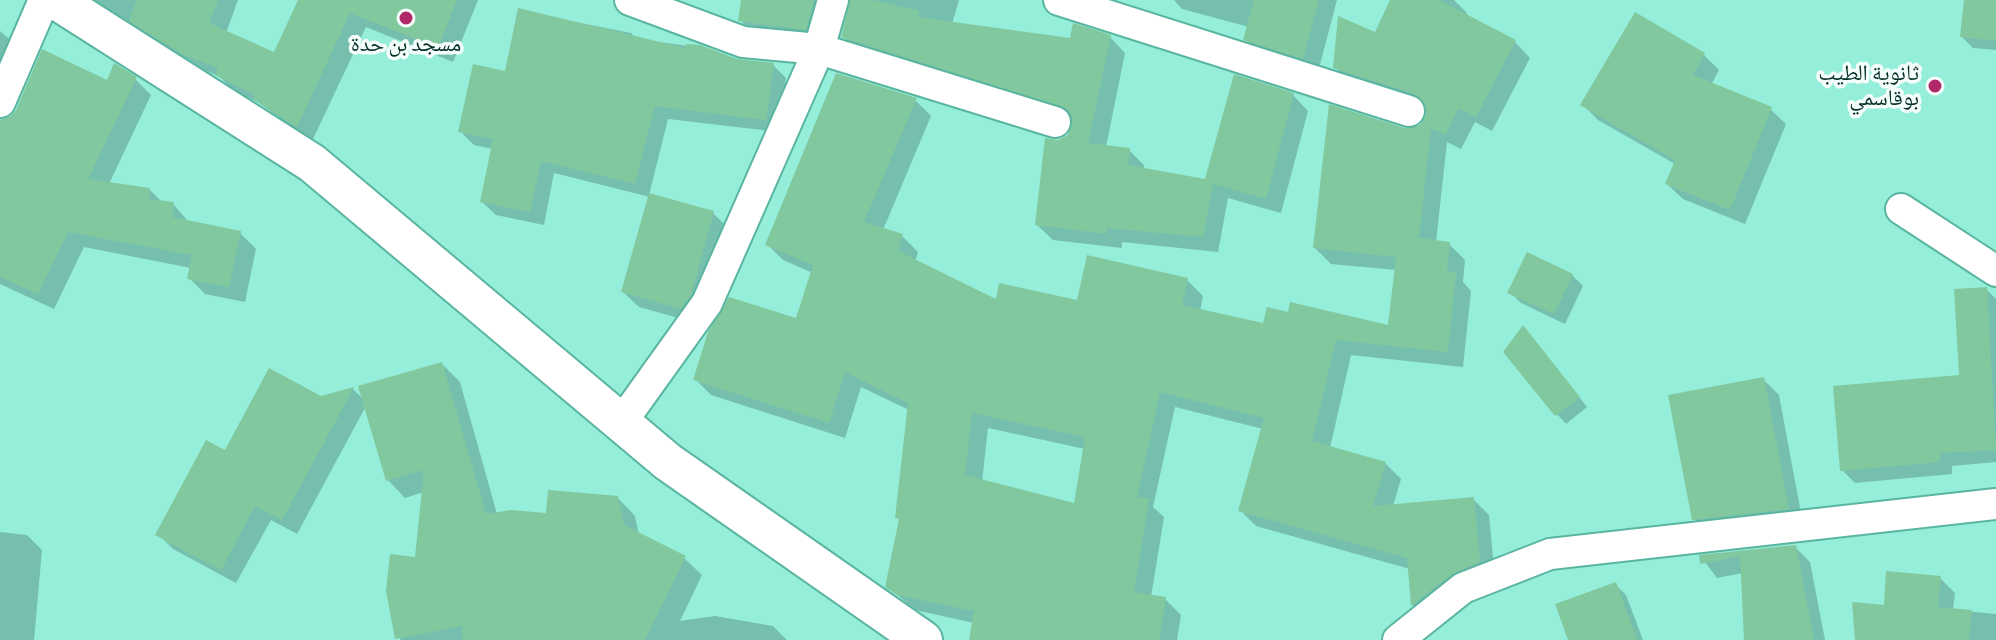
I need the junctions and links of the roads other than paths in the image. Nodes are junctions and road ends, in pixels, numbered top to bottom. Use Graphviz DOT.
graph roads {
  1 [pos="44,0"];
  2 [pos="56,0"];
  3 [pos="630,0"];
  4 [pos="833,0"];
  5 [pos="1059,0"];
  6 [pos="819,49"];
  7 [pos="0,102"];
  8 [pos="1409,111"];
  9 [pos="1055,122"];
  10 [pos="1901,209"];
  11 [pos="1996,271"];
  12 [pos="621,423"];
  13 [pos="1996,504"];
  14 [pos="923,640"];
  15 [pos="1398,640"];
  1 -- 7 [label="street"];
  2 -- 12 [label="street"];
  3 -- 6 [label="street"];
  4 -- 6 [label="street"];
  5 -- 8 [label="street"];
  6 -- 9 [label="street"];
  6 -- 12 [label="street"];
  10 -- 11 [label="street"];
  12 -- 14 [label="street"];
  13 -- 15 [label="street"];
}
